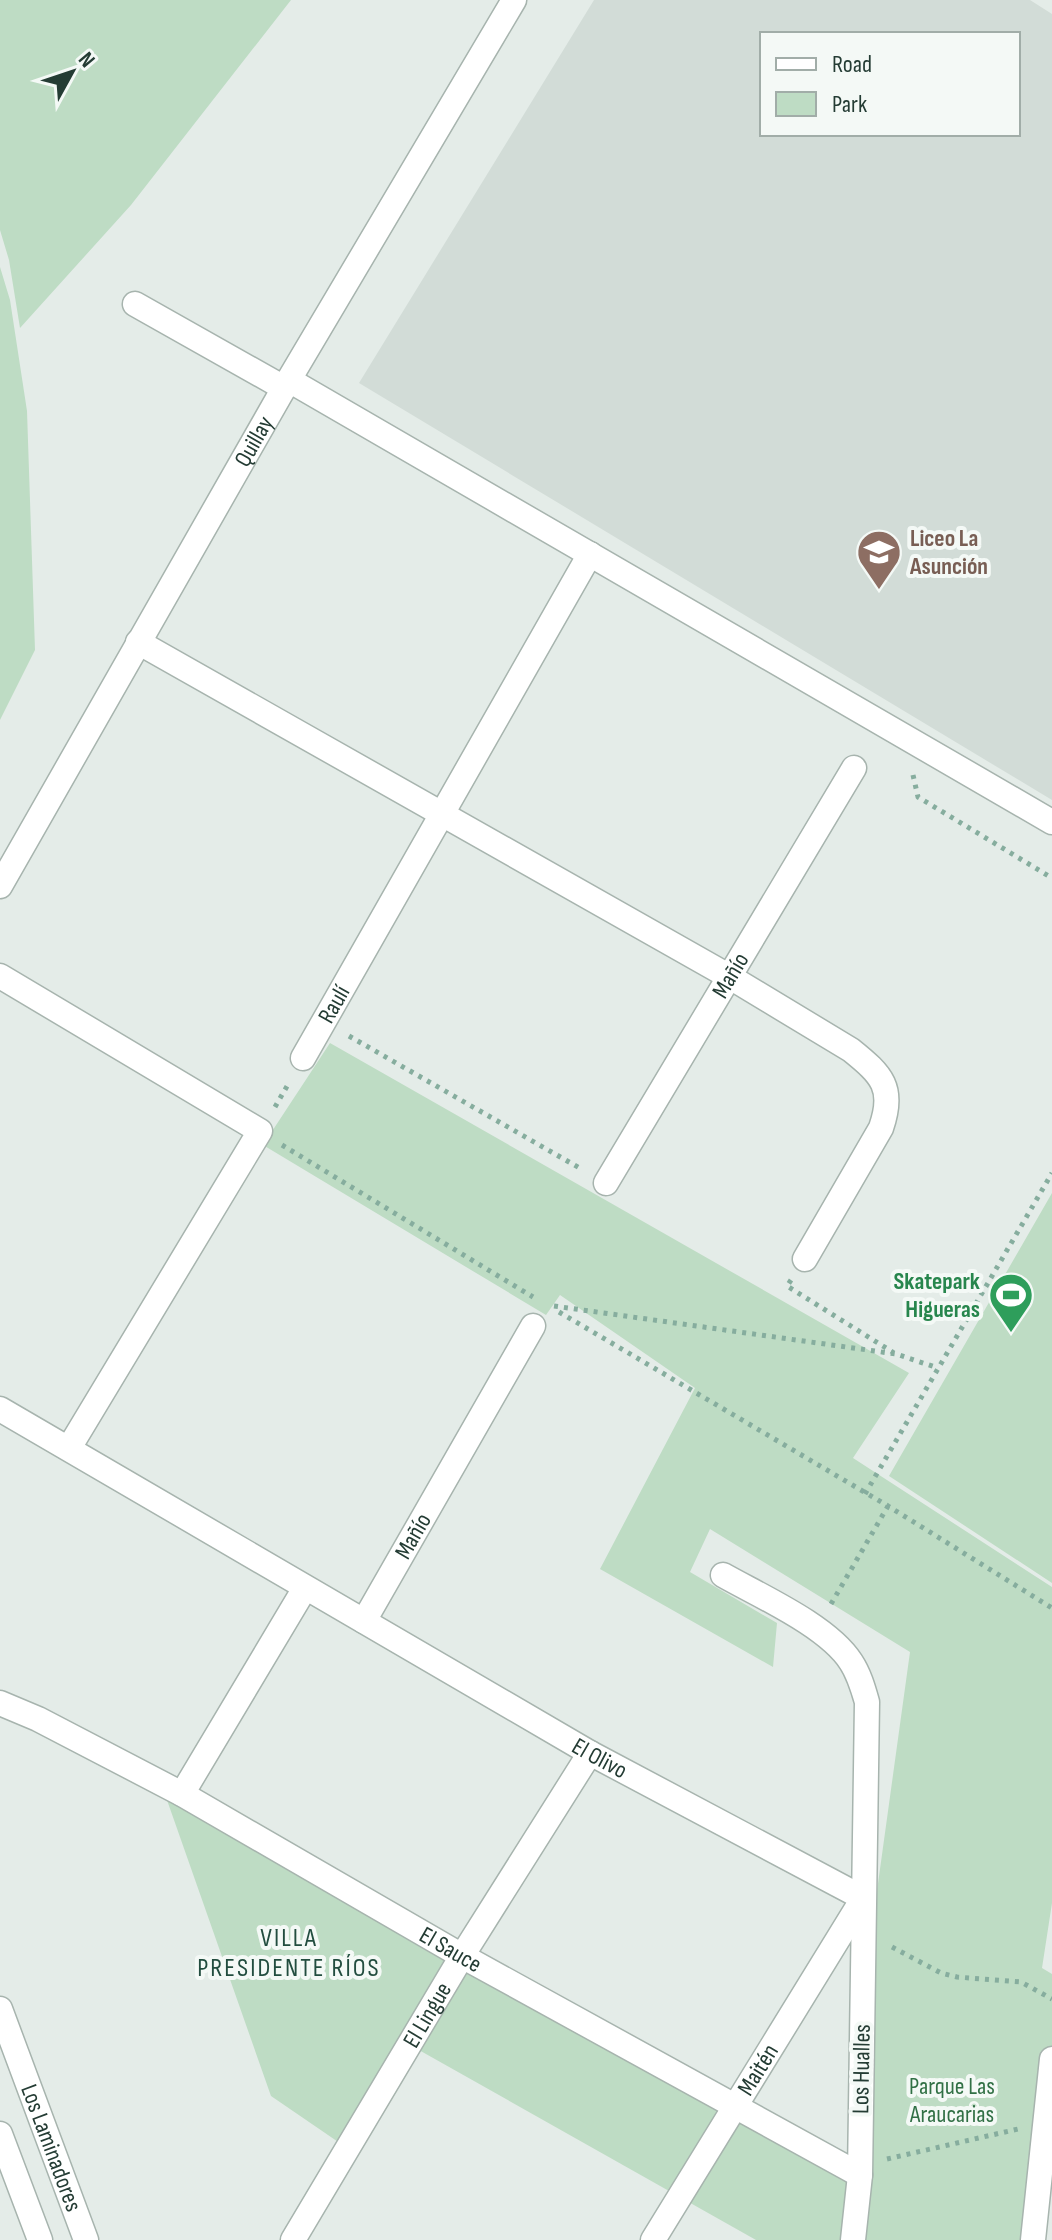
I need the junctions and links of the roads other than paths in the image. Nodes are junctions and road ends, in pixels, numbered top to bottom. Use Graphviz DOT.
graph roads {
  1 [pos="514,0"];
  2 [pos="135,304"];
  3 [pos="286,384"];
  4 [pos="590,554"];
  5 [pos="138,642"];
  6 [pos="854,768"];
  7 [pos="442,814"];
  8 [pos="1052,822"];
  9 [pos="0,886"];
  10 [pos="0,976"];
  11 [pos="730,977"];
  12 [pos="303,1058"];
  13 [pos="606,1183"];
  14 [pos="805,1259"];
  15 [pos="533,1326"];
  16 [pos="2,1414"];
  17 [pos="69,1448"];
  18 [pos="723,1575"];
  19 [pos="305,1588"];
  20 [pos="364,1621"];
  21 [pos="0,1703"];
  22 [pos="590,1753"];
  23 [pos="182,1794"];
  24 [pos="863,1898"];
  25 [pos="462,1956"];
  26 [pos="0,2009"];
  27 [pos="1052,2059"];
  28 [pos="735,2106"];
  29 [pos="1049,2120"];
  30 [pos="1,2142"];
  31 [pos="860,2170"];
  32 [pos="40,2240"];
  33 [pos="86,2240"];
  34 [pos="293,2240"];
  35 [pos="653,2240"];
  36 [pos="853,2240"];
  37 [pos="1033,2240"];
  1 -- 3 [label="street, Quillay"];
  2 -- 3 [label="street"];
  3 -- 4 [label="street"];
  3 -- 5 [label="street, Quillay"];
  4 -- 7 [label="street, Raulí"];
  4 -- 8 [label="street"];
  5 -- 7 [label="street"];
  5 -- 9 [label="street, Quillay"];
  6 -- 11 [label="street, Mañío"];
  7 -- 11 [label="street"];
  7 -- 12 [label="street, Raulí"];
  10 -- 17 [label="street"];
  11 -- 13 [label="street, Mañío"];
  11 -- 14 [label="street"];
  15 -- 20 [label="street, Mañío"];
  16 -- 17 [label="street, El Olivo"];
  17 -- 19 [label="street, El Olivo"];
  18 -- 24 [label="street"];
  19 -- 20 [label="street, El Olivo"];
  19 -- 23 [label="street"];
  20 -- 22 [label="street, El Olivo"];
  21 -- 23 [label="street, El Sauce"];
  22 -- 24 [label="street, El Olivo"];
  22 -- 25 [label="street, El Lingue"];
  23 -- 25 [label="street, El Sauce"];
  24 -- 28 [label="street, Maitén"];
  24 -- 31 [label="street, Los Hualles"];
  25 -- 28 [label="street, El Sauce"];
  25 -- 34 [label="street, El Lingue"];
  26 -- 33 [label="street, Los Laminadores"];
  27 -- 29 [label="street"];
  28 -- 31 [label="street, El Sauce"];
  28 -- 35 [label="street, Maitén"];
  29 -- 37 [label="street"];
  30 -- 32 [label="street, Los Laminadores"];
  31 -- 36 [label="street, Los Hualles"];
}
